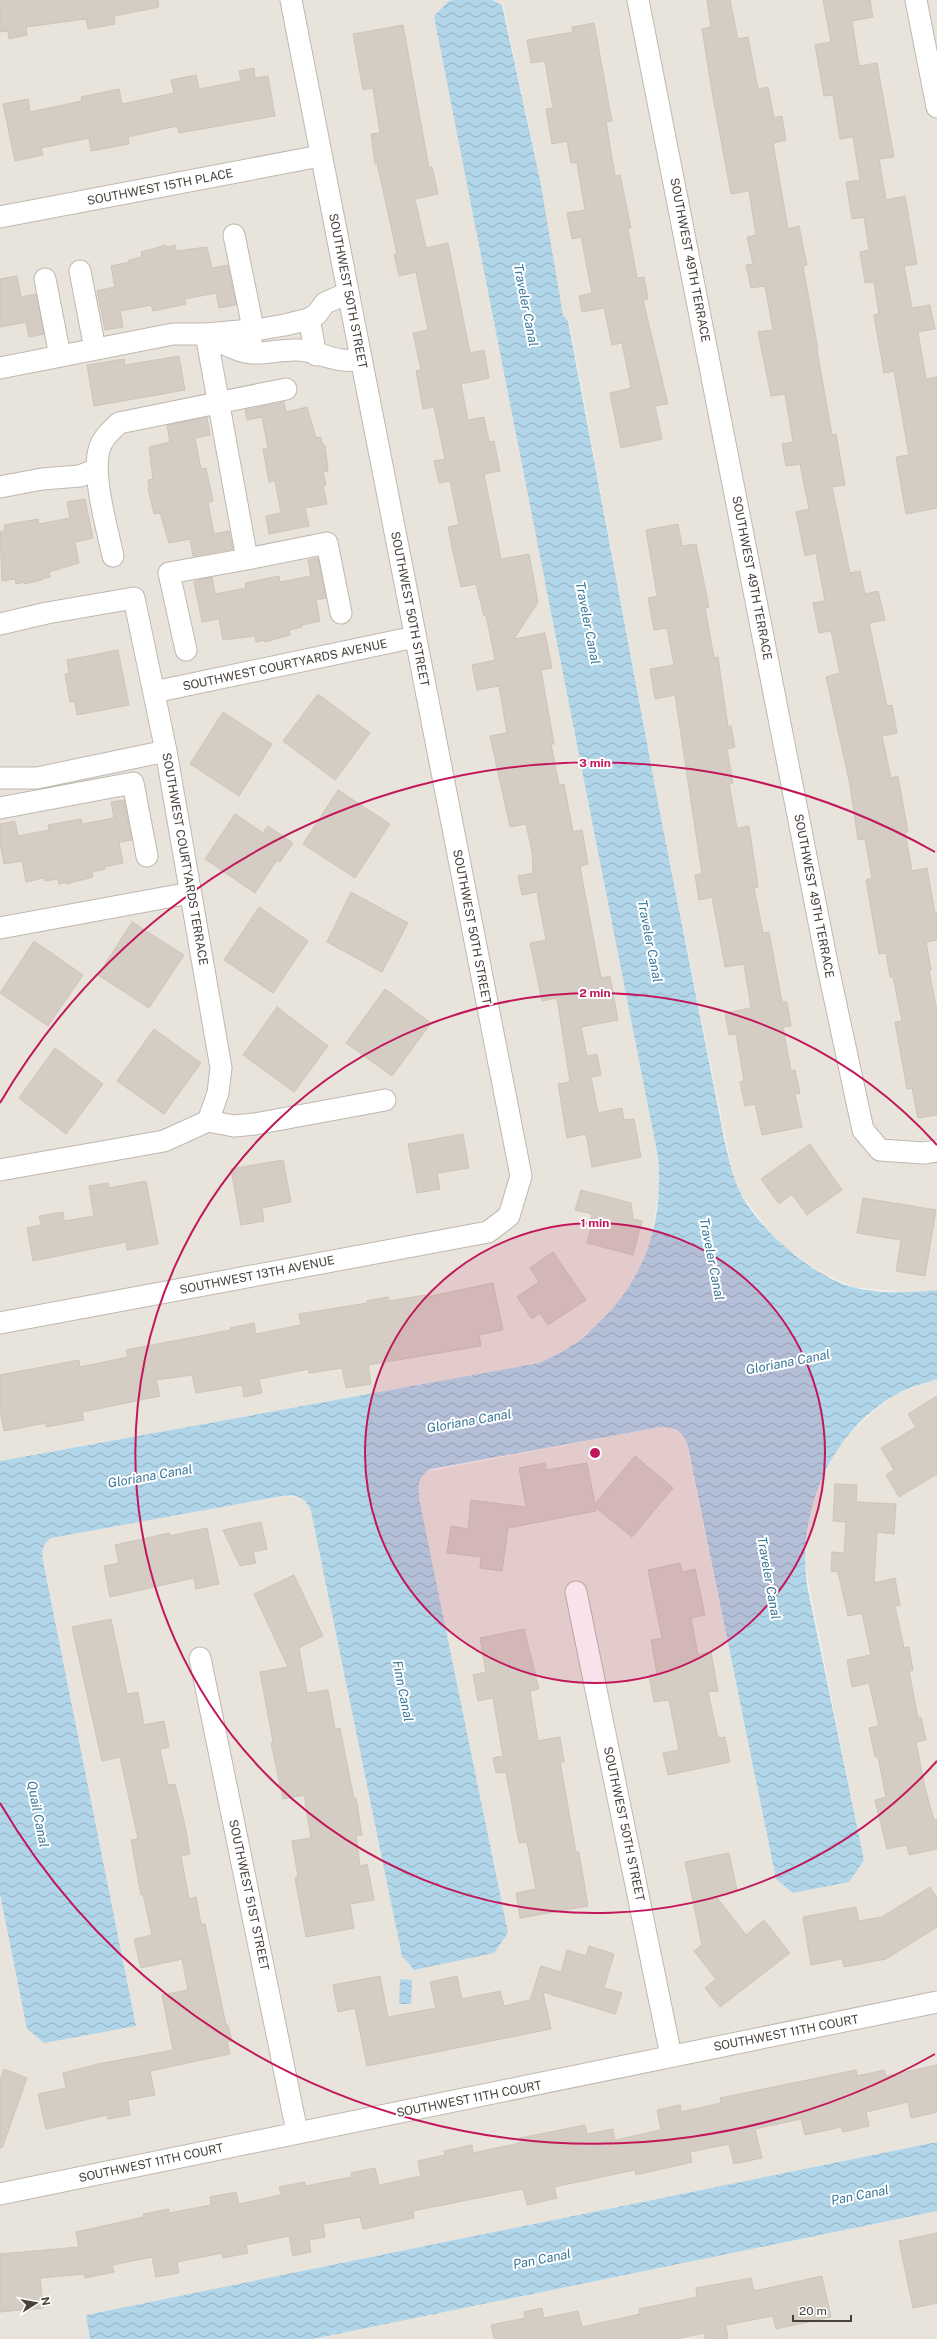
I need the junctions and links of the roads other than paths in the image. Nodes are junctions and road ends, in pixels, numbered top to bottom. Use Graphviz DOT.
graph roads {
  1 [pos="291,0"];
  2 [pos="638,0"];
  3 [pos="916,0"];
  4 [pos="937,108"];
  5 [pos="320,156"];
  6 [pos="0,217"];
  7 [pos="234,235"];
  8 [pos="80,271"];
  9 [pos="45,279"];
  10 [pos="348,294"];
  11 [pos="309,319"];
  12 [pos="252,330"];
  13 [pos="206,334"];
  14 [pos="95,349"];
  15 [pos="250,353"];
  16 [pos="316,355"];
  17 [pos="60,356"];
  18 [pos="361,360"];
  19 [pos="0,368"];
  20 [pos="286,389"];
  21 [pos="218,402"];
  22 [pos="96,469"];
  23 [pos="0,487"];
  24 [pos="113,556"];
  25 [pos="247,559"];
  26 [pos="341,613"];
  27 [pos="0,624"];
  28 [pos="415,638"];
  29 [pos="186,650"];
  30 [pos="154,692"];
  31 [pos="166,751"];
  32 [pos="0,778"];
  33 [pos="0,808"];
  34 [pos="147,856"];
  35 [pos="190,893"];
  36 [pos="0,928"];
  37 [pos="385,1100"];
  38 [pos="208,1121"];
  39 [pos="937,1151"];
  40 [pos="0,1170"];
  41 [pos="509,1216"];
  42 [pos="0,1323"];
  43 [pos="576,1592"];
  44 [pos="200,1658"];
  45 [pos="937,2002"];
  46 [pos="671,2056"];
  47 [pos="297,2132"];
  48 [pos="0,2194"];
  1 -- 5 [label="street, SOUTHWEST 50TH STREET"];
  2 -- 39 [label="street, SOUTHWEST 49TH TERRACE"];
  3 -- 4 [label="street"];
  5 -- 6 [label="street, SOUTHWEST 15TH PLACE"];
  5 -- 10 [label="street, SOUTHWEST 50TH STREET"];
  7 -- 12 [label="street"];
  8 -- 14 [label="street"];
  9 -- 17 [label="street"];
  10 -- 11 [label="street"];
  10 -- 18 [label="street, SOUTHWEST 50TH STREET"];
  11 -- 12 [label="street"];
  11 -- 16 [label="street"];
  12 -- 13 [label="street"];
  12 -- 15 [label="street"];
  13 -- 14 [label="street"];
  13 -- 15 [label="street"];
  13 -- 21 [label="street"];
  14 -- 17 [label="street"];
  15 -- 16 [label="street"];
  16 -- 18 [label="street"];
  17 -- 19 [label="street"];
  18 -- 28 [label="street, SOUTHWEST 50TH STREET"];
  20 -- 21 [label="street"];
  21 -- 22 [label="street"];
  21 -- 25 [label="street"];
  22 -- 23 [label="street"];
  22 -- 24 [label="street"];
  25 -- 26 [label="street"];
  25 -- 29 [label="street"];
  27 -- 30 [label="street, SOUTHWEST COURTYARDS TERRACE"];
  28 -- 30 [label="street, SOUTHWEST COURTYARDS AVENUE"];
  28 -- 41 [label="street, SOUTHWEST 50TH STREET"];
  30 -- 31 [label="street, SOUTHWEST COURTYARDS TERRACE"];
  31 -- 32 [label="street"];
  31 -- 35 [label="street, SOUTHWEST COURTYARDS TERRACE"];
  33 -- 34 [label="street"];
  35 -- 36 [label="street"];
  35 -- 38 [label="street, SOUTHWEST COURTYARDS TERRACE"];
  37 -- 38 [label="street"];
  38 -- 40 [label="street"];
  41 -- 42 [label="street, SOUTHWEST 13TH AVENUE"];
  43 -- 46 [label="street, SOUTHWEST 50TH STREET"];
  44 -- 47 [label="street, SOUTHWEST 51ST STREET"];
  45 -- 46 [label="street, SOUTHWEST 11TH COURT"];
  46 -- 47 [label="street, SOUTHWEST 11TH COURT"];
  47 -- 48 [label="street, SOUTHWEST 11TH COURT"];
}
